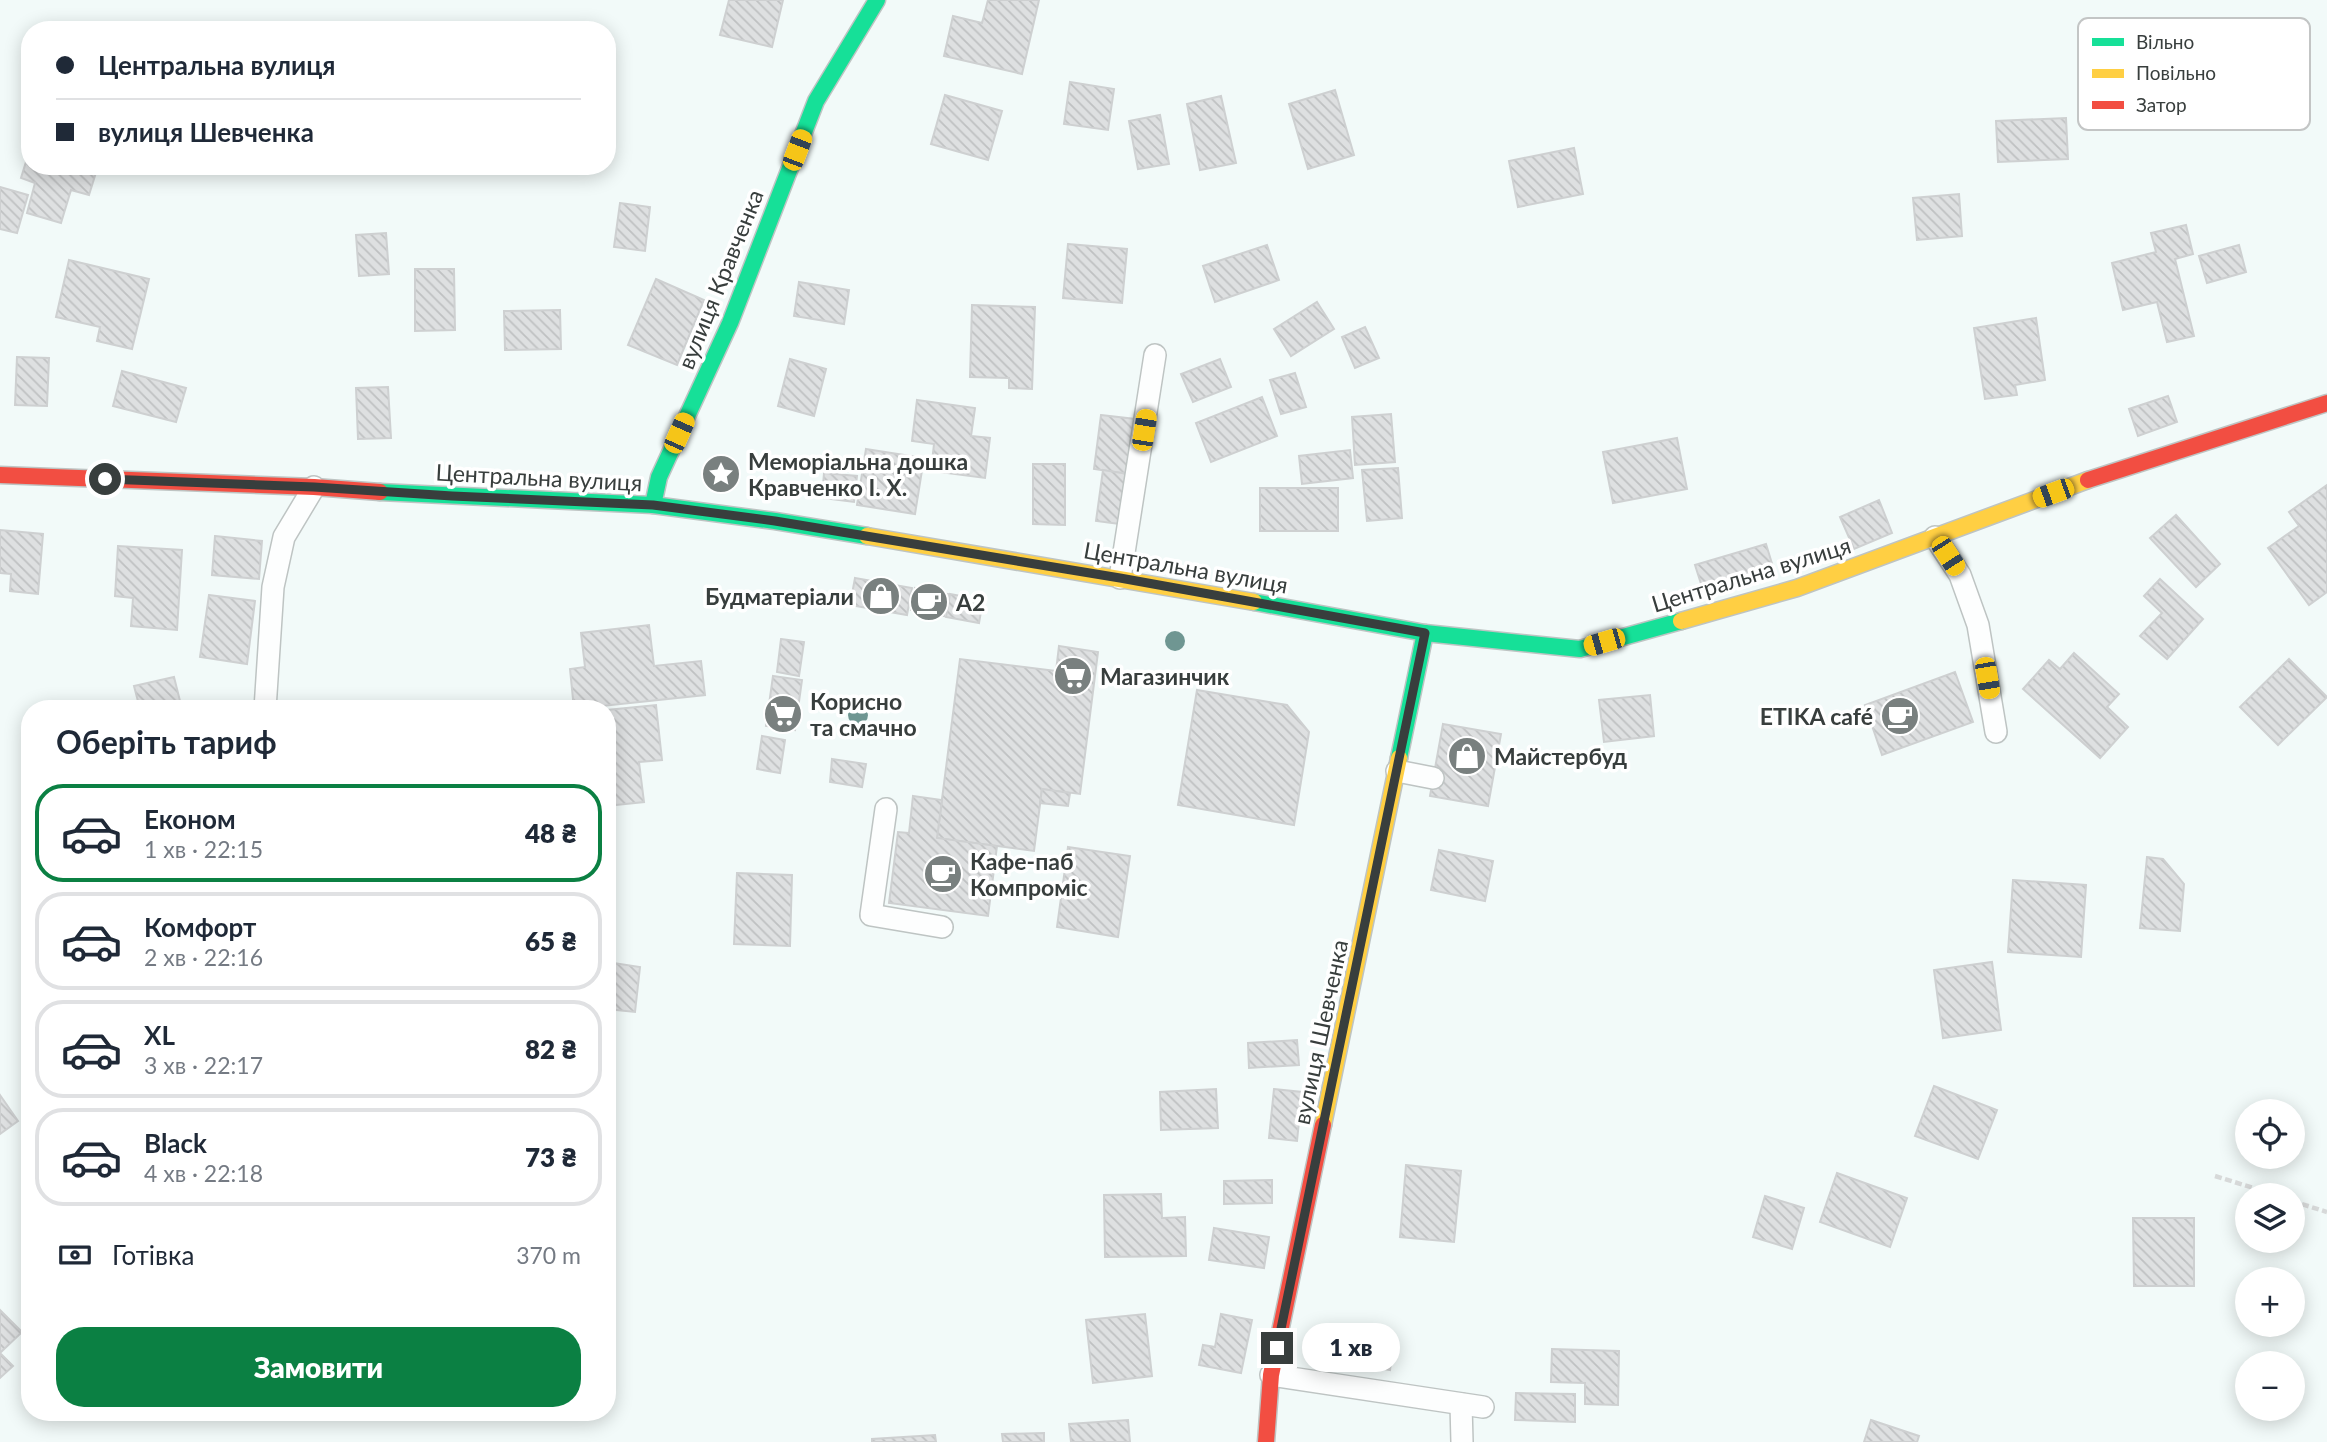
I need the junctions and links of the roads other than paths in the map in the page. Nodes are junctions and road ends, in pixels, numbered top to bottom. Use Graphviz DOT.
graph roads {
  1 [pos="877,0"];
  2 [pos="1155,355"];
  3 [pos="2327,404"];
  4 [pos="0,475"];
  5 [pos="314,487"];
  6 [pos="653,505"];
  7 [pos="1935,537"];
  8 [pos="1120,578"];
  9 [pos="1425,633"];
  10 [pos="266,700"];
  11 [pos="1996,732"];
  12 [pos="1397,771"];
  13 [pos="1433,778"];
  14 [pos="886,809"];
  15 [pos="942,926"];
  16 [pos="1271,1375"];
  17 [pos="1461,1404"];
  18 [pos="1483,1407"];
  19 [pos="1266,1442"];
  20 [pos="1462,1442"];
  1 -- 6 [label="street, вулиця Кравченка"];
  2 -- 8 [label="lane"];
  3 -- 7 [label="street, Центральна вулиця"];
  4 -- 5 [label="street, Центральна вулиця"];
  5 -- 6 [label="street, Центральна вулиця"];
  5 -- 10 [label="lane"];
  6 -- 8 [label="street, Центральна вулиця"];
  7 -- 9 [label="street, Центральна вулиця"];
  7 -- 11 [label="lane"];
  8 -- 9 [label="street, Центральна вулиця"];
  9 -- 12 [label="street, вулиця Шевченка"];
  12 -- 13 [label="lane"];
  12 -- 16 [label="street, вулиця Шевченка"];
  14 -- 15 [label="lane"];
  16 -- 17 [label="lane"];
  16 -- 19 [label="street, вулиця Шевченка"];
  17 -- 18 [label="lane"];
  17 -- 20 [label="lane"];
}
